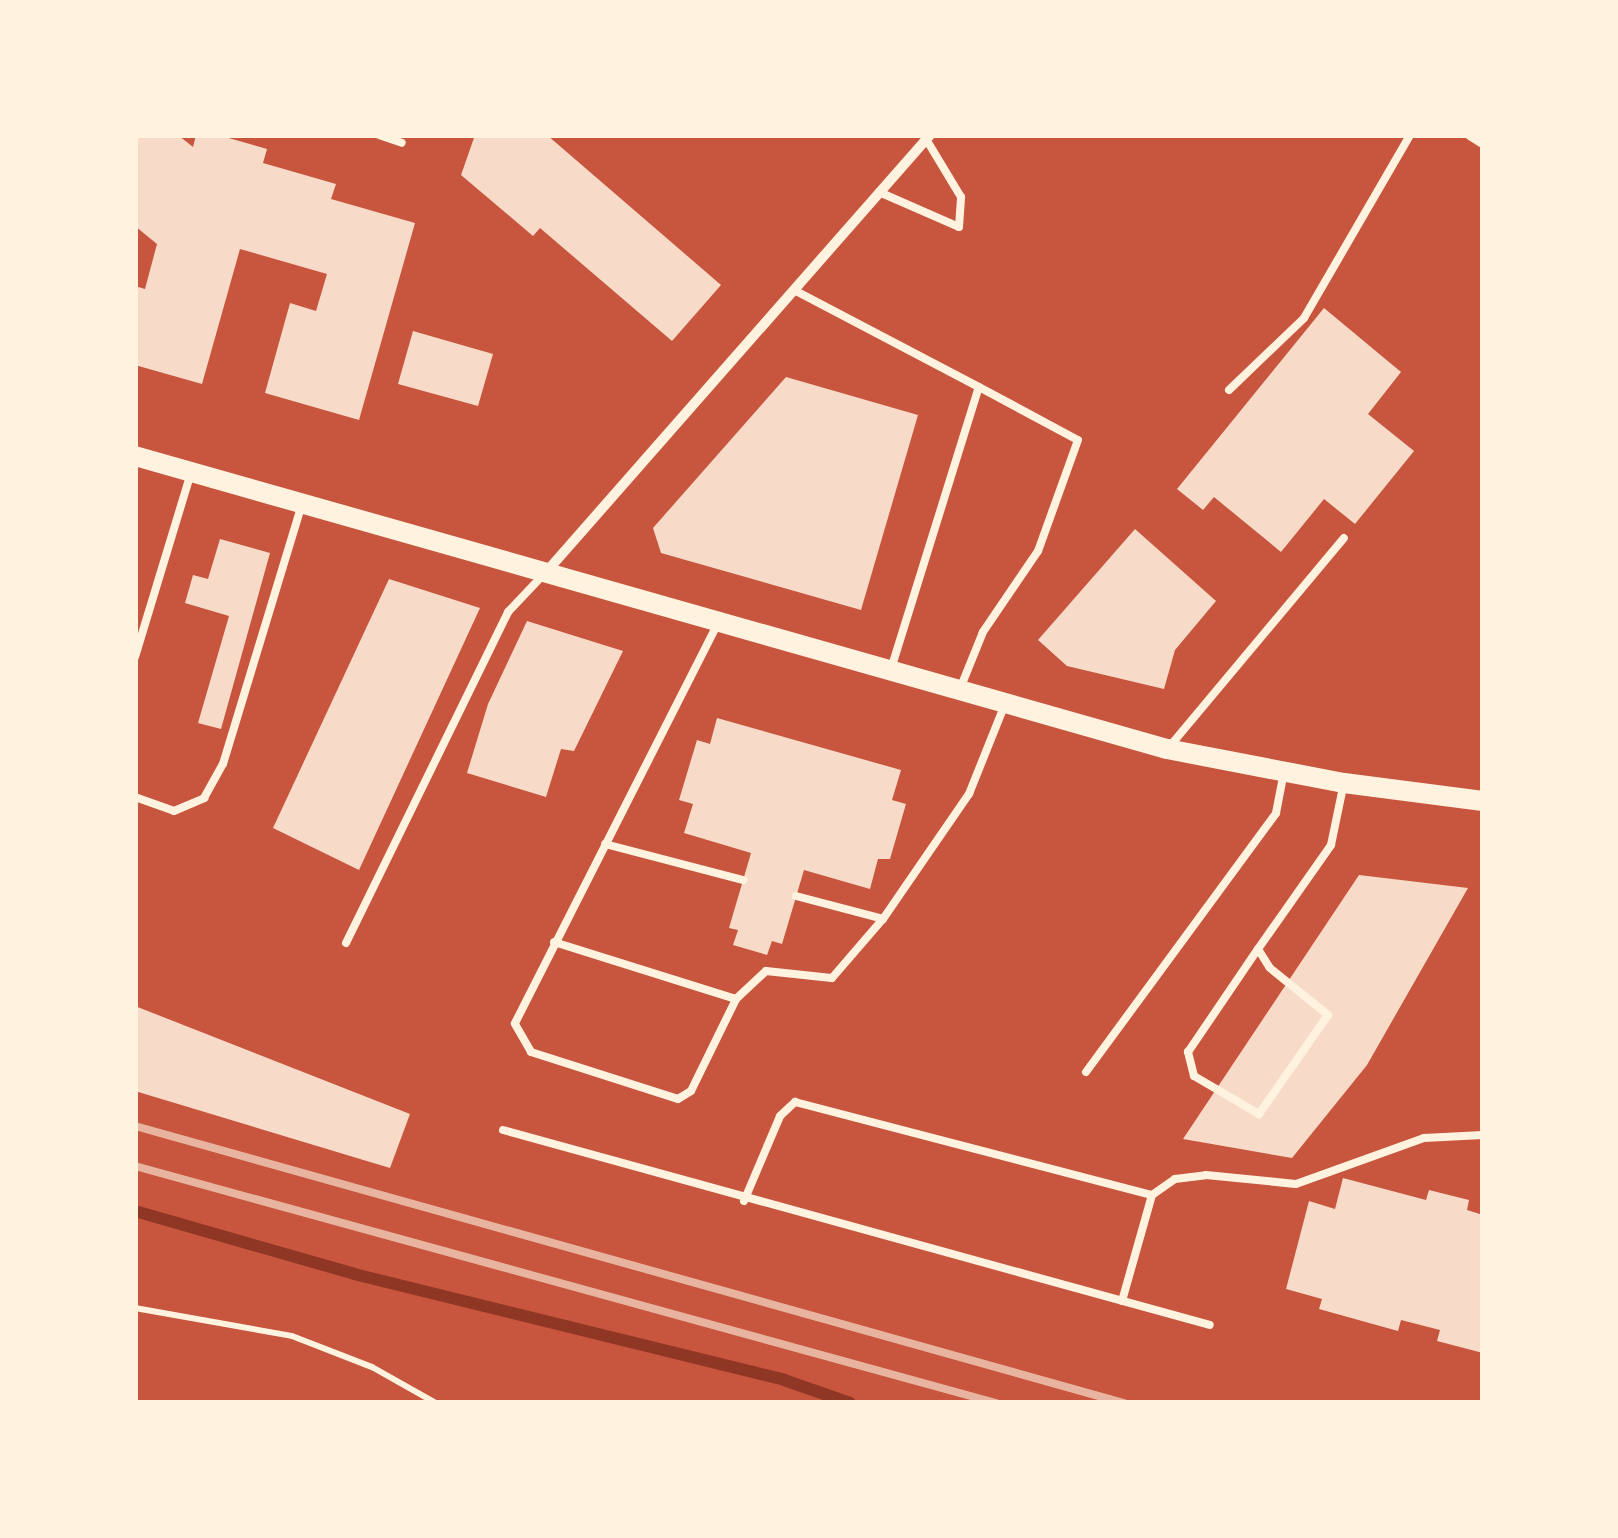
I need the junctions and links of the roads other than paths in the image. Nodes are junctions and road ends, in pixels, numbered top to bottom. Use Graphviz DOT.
graph roads {
  1 [pos="379,135"];
  2 [pos="1410,135"];
  3 [pos="1470,135"];
  4 [pos="928,137"];
  5 [pos="402,142"];
  6 [pos="1483,143"];
  7 [pos="880,192"];
  8 [pos="794,290"];
  9 [pos="979,387"];
  10 [pos="1230,390"];
  11 [pos="135,456"];
  12 [pos="192,472"];
  13 [pos="302,502"];
  14 [pos="1344,538"];
  15 [pos="548,570"];
  16 [pos="720,620"];
  17 [pos="135,657"];
  18 [pos="891,668"];
  19 [pos="960,689"];
  20 [pos="1006,703"];
  21 [pos="1167,749"];
  22 [pos="1284,772"];
  23 [pos="1344,783"];
  24 [pos="135,797"];
  25 [pos="1483,801"];
  26 [pos="605,844"];
  27 [pos="743,880"];
  28 [pos="796,896"];
  29 [pos="883,919"];
  30 [pos="554,942"];
  31 [pos="346,943"];
  32 [pos="1258,949"];
  33 [pos="736,999"];
  34 [pos="1086,1072"];
  35 [pos="503,1130"];
  36 [pos="1483,1135"];
  37 [pos="1152,1195"];
  38 [pos="744,1201"];
  39 [pos="1122,1301"];
  40 [pos="1210,1325"];
  1 -- 5 [label="lane"];
  2 -- 10 [label="lane"];
  3 -- 6 [label="street"];
  4 -- 7 [label="street"];
  4 -- 7 [label="lane"];
  7 -- 8 [label="street"];
  8 -- 9 [label="lane"];
  8 -- 15 [label="street"];
  9 -- 18 [label="lane"];
  9 -- 19 [label="lane"];
  11 -- 12 [label="main road"];
  12 -- 13 [label="main road"];
  12 -- 17 [label="lane"];
  13 -- 15 [label="main road"];
  13 -- 24 [label="lane"];
  14 -- 21 [label="lane"];
  15 -- 16 [label="main road"];
  15 -- 31 [label="lane"];
  16 -- 18 [label="main road"];
  16 -- 26 [label="lane"];
  18 -- 19 [label="main road"];
  19 -- 20 [label="main road"];
  20 -- 21 [label="main road"];
  20 -- 29 [label="lane"];
  21 -- 22 [label="main road"];
  22 -- 23 [label="main road"];
  22 -- 34 [label="lane"];
  23 -- 25 [label="main road"];
  23 -- 32 [label="lane"];
  26 -- 27 [label="lane"];
  26 -- 30 [label="lane"];
  28 -- 29 [label="lane"];
  29 -- 33 [label="lane"];
  30 -- 33 [label="lane"];
  30 -- 33 [label="lane"];
  32 -- 32 [label="lane"];
  35 -- 38 [label="lane"];
  36 -- 37 [label="lane"];
  37 -- 38 [label="lane"];
  37 -- 39 [label="lane"];
  38 -- 39 [label="lane"];
  39 -- 40 [label="lane"];
}
